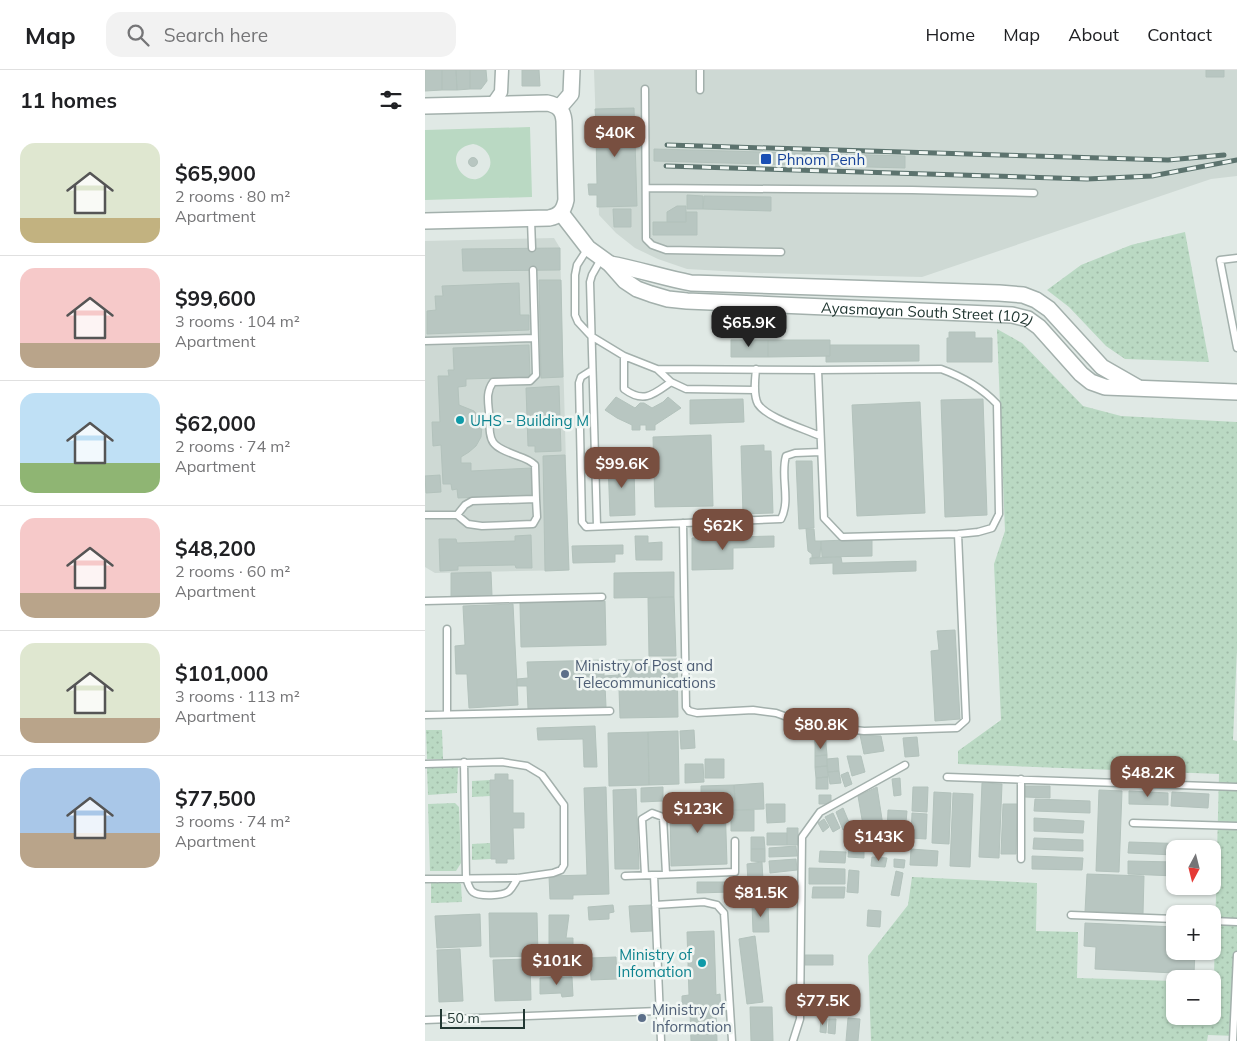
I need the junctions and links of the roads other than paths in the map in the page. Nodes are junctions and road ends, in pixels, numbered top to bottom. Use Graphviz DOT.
graph roads {
  1 [pos="501,70"];
  2 [pos="572,70"];
  3 [pos="700,70"];
  4 [pos="645,89"];
  5 [pos="700,90"];
  6 [pos="492,104"];
  7 [pos="425,106"];
  8 [pos="559,108"];
  9 [pos="646,188"];
  10 [pos="1034,194"];
  11 [pos="561,213"];
  12 [pos="531,218"];
  13 [pos="425,221"];
  14 [pos="532,248"];
  15 [pos="588,248"];
  16 [pos="781,252"];
  17 [pos="1237,258"];
  18 [pos="606,261"];
  19 [pos="533,270"];
  20 [pos="896,291"];
  21 [pos="896,311"];
  22 [pos="591,336"];
  23 [pos="535,338"];
  24 [pos="425,341"];
  25 [pos="1237,348"];
  26 [pos="624,356"];
  27 [pos="657,369"];
  28 [pos="755,369"];
  29 [pos="592,370"];
  30 [pos="818,370"];
  31 [pos="671,382"];
  32 [pos="1140,388"];
  33 [pos="755,390"];
  34 [pos="1237,392"];
  35 [pos="820,436"];
  36 [pos="821,452"];
  37 [pos="537,499"];
  38 [pos="457,515"];
  39 [pos="425,516"];
  40 [pos="683,523"];
  41 [pos="597,526"];
  42 [pos="958,534"];
  43 [pos="602,596"];
  44 [pos="425,601"];
  45 [pos="447,629"];
  46 [pos="610,711"];
  47 [pos="447,714"];
  48 [pos="425,715"];
  49 [pos="464,762"];
  50 [pos="425,764"];
  51 [pos="905,765"];
  52 [pos="947,777"];
  53 [pos="1021,779"];
  54 [pos="1237,787"];
  55 [pos="1133,823"];
  56 [pos="1237,826"];
  57 [pos="735,841"];
  58 [pos="1021,859"];
  59 [pos="666,874"];
  60 [pos="645,875"];
  61 [pos="654,875"];
  62 [pos="625,876"];
  63 [pos="466,878"];
  64 [pos="518,878"];
  65 [pos="425,879"];
  66 [pos="655,905"];
  67 [pos="1071,915"];
  68 [pos="1166,920"];
  69 [pos="1221,921"];
  70 [pos="1237,922"];
  71 [pos="1237,955"];
  72 [pos="659,1010"];
  73 [pos="425,1020"];
  74 [pos="661,1041"];
  75 [pos="732,1041"];
  76 [pos="793,1041"];
  77 [pos="1233,1041"];
  1 -- 6 [label="street"];
  2 -- 8 [label="street"];
  3 -- 5 [label="lane"];
  4 -- 9 [label="lane"];
  6 -- 7 [label="street"];
  6 -- 8 [label="street"];
  8 -- 11 [label="street"];
  9 -- 10 [label="lane"];
  9 -- 16 [label="lane"];
  11 -- 12 [label="street"];
  11 -- 15 [label="street, Ayasmayan South Street (102)"];
  12 -- 13 [label="street"];
  12 -- 14 [label="lane"];
  15 -- 18 [label="street, Ayasmayan South Street (102)"];
  15 -- 22 [label="lane"];
  17 -- 25 [label="lane"];
  18 -- 20 [label="street, Ayasmayan South Street (102)"];
  18 -- 21 [label="street, Ayasmayan South Street (102)"];
  18 -- 22 [label="lane"];
  19 -- 23 [label="lane"];
  20 -- 21 [label="street"];
  20 -- 32 [label="street, Ayasmayan South Street (102)"];
  21 -- 32 [label="street, Ayasmayan South Street (102)"];
  22 -- 26 [label="lane"];
  22 -- 29 [label="lane"];
  23 -- 24 [label="lane"];
  23 -- 37 [label="lane"];
  26 -- 27 [label="lane"];
  26 -- 31 [label="lane"];
  27 -- 28 [label="lane"];
  27 -- 31 [label="lane"];
  28 -- 30 [label="lane"];
  28 -- 33 [label="lane"];
  29 -- 41 [label="lane"];
  29 -- 41 [label="lane"];
  30 -- 35 [label="lane"];
  30 -- 42 [label="lane"];
  31 -- 33 [label="lane"];
  32 -- 34 [label="street, Ayasmayan South Street (102)"];
  33 -- 35 [label="lane"];
  35 -- 36 [label="lane"];
  36 -- 40 [label="lane"];
  36 -- 42 [label="lane"];
  37 -- 38 [label="lane"];
  37 -- 38 [label="lane"];
  38 -- 39 [label="lane"];
  40 -- 41 [label="lane"];
  40 -- 42 [label="lane"];
  43 -- 44 [label="lane"];
  45 -- 47 [label="lane"];
  46 -- 47 [label="lane"];
  47 -- 48 [label="lane"];
  49 -- 50 [label="lane"];
  49 -- 63 [label="lane"];
  49 -- 64 [label="lane"];
  51 -- 76 [label="lane"];
  52 -- 53 [label="lane"];
  53 -- 54 [label="lane"];
  53 -- 58 [label="lane"];
  55 -- 56 [label="lane"];
  57 -- 59 [label="lane"];
  59 -- 60 [label="lane"];
  59 -- 61 [label="lane"];
  60 -- 61 [label="lane"];
  60 -- 62 [label="lane"];
  61 -- 66 [label="lane"];
  63 -- 64 [label="lane"];
  63 -- 64 [label="lane"];
  63 -- 65 [label="lane"];
  66 -- 72 [label="lane"];
  66 -- 75 [label="lane"];
  67 -- 68 [label="lane"];
  69 -- 70 [label="lane"];
  71 -- 77 [label="lane"];
  72 -- 73 [label="lane"];
  72 -- 74 [label="lane"];
}
